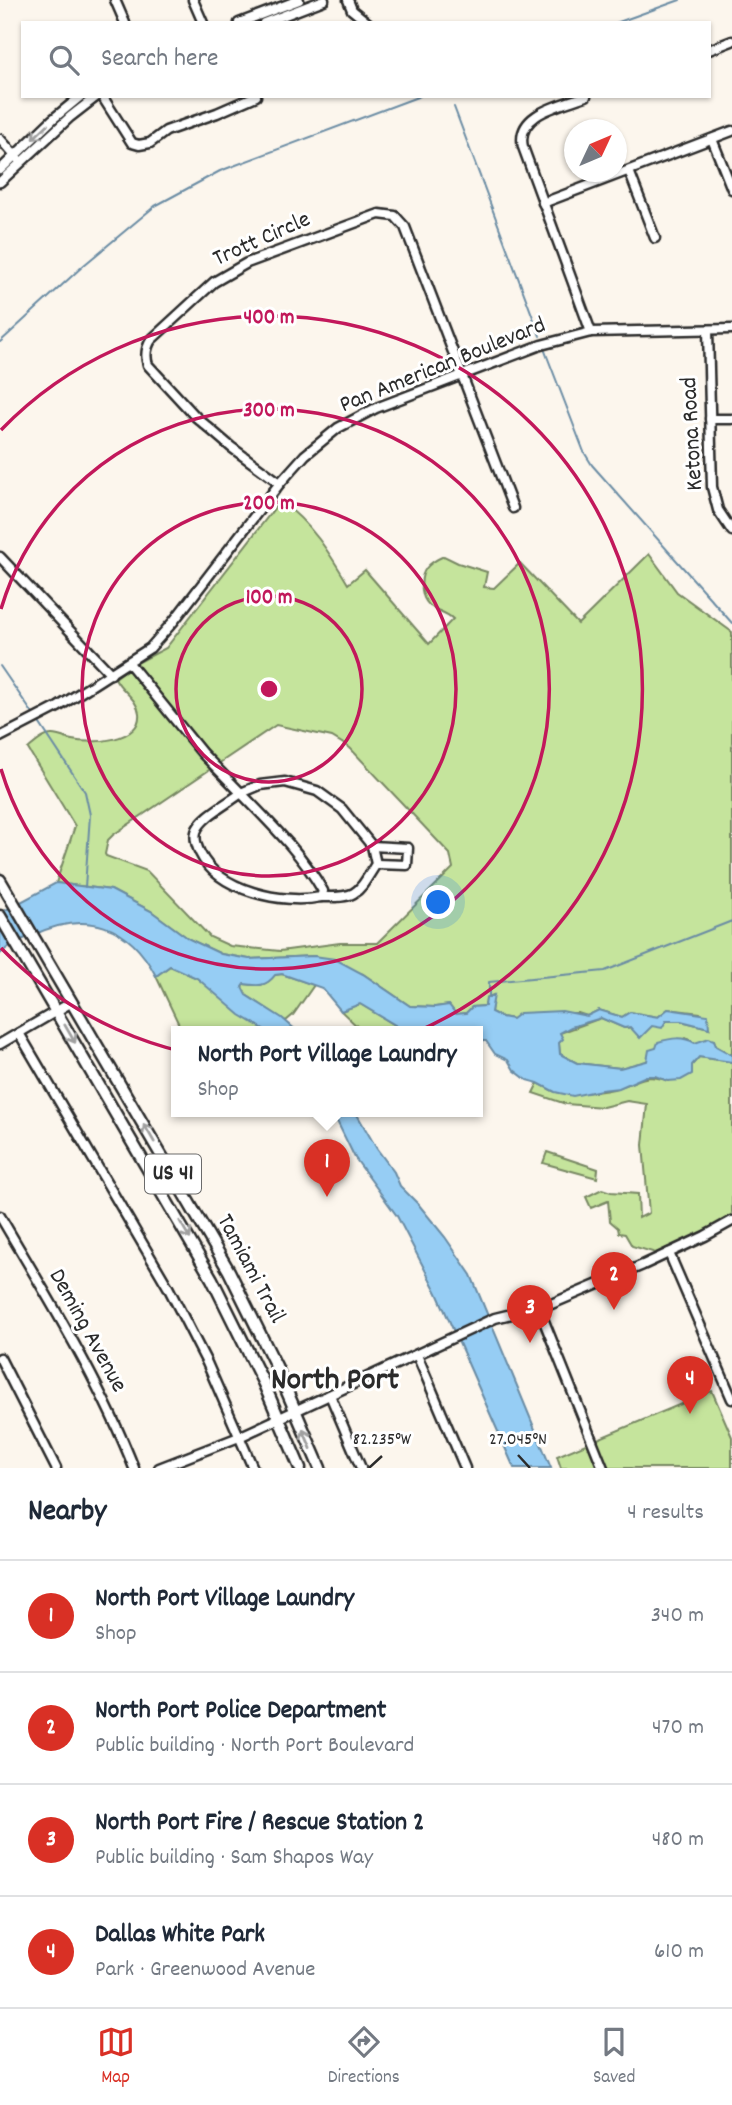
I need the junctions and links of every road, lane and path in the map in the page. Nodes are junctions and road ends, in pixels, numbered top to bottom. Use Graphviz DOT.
graph roads {
  1 [pos="115,0"];
  2 [pos="193,0"];
  3 [pos="299,0"];
  4 [pos="324,0"];
  5 [pos="348,0"];
  6 [pos="275,9"];
  7 [pos="124,21"];
  8 [pos="202,21"];
  9 [pos="244,21"];
  10 [pos="366,21"];
  11 [pos="732,41"];
  12 [pos="711,49"];
  13 [pos="79,98"];
  14 [pos="96,98"];
  15 [pos="100,98"];
  16 [pos="251,98"];
  17 [pos="581,98"];
  18 [pos="732,131"];
  19 [pos="0,139"];
  20 [pos="712,139"];
  21 [pos="18,159"];
  22 [pos="0,170"];
  23 [pos="629,171"];
  24 [pos="0,182"];
  25 [pos="732,189"];
  26 [pos="543,203"];
  27 [pos="655,238"];
  28 [pos="732,329"];
  29 [pos="708,330"];
  30 [pos="591,332"];
  31 [pos="462,375"];
  32 [pos="710,419"];
  33 [pos="732,419"];
  34 [pos="280,483"];
  35 [pos="513,508"];
  36 [pos="732,531"];
  37 [pos="0,557"];
  38 [pos="129,663"];
  39 [pos="111,674"];
  40 [pos="0,737"];
  41 [pos="241,793"];
  42 [pos="372,846"];
  43 [pos="376,864"];
  44 [pos="2,883"];
  45 [pos="321,897"];
  46 [pos="0,916"];
  47 [pos="72,1002"];
  48 [pos="57,1011"];
  49 [pos="19,1033"];
  50 [pos="0,1044"];
  51 [pos="0,1216"];
  52 [pos="732,1221"];
  53 [pos="669,1253"];
  54 [pos="534,1309"];
  55 [pos="417,1355"];
  56 [pos="0,1358"];
  57 [pos="330,1395"];
  58 [pos="732,1399"];
  59 [pos="295,1410"];
  60 [pos="279,1418"];
  61 [pos="240,1437"];
  62 [pos="56,1468"];
  63 [pos="134,1468"];
  64 [pos="159,1468"];
  65 [pos="253,1468"];
  66 [pos="300,1468"];
  67 [pos="320,1468"];
  68 [pos="361,1468"];
  69 [pos="465,1468"];
  70 [pos="603,1468"];
  1 -- 7 [label="street"];
  2 -- 8 [label="street"];
  3 -- 6 [label="street"];
  4 -- 6 [label="street"];
  5 -- 10 [label="street"];
  6 -- 9 [label="street"];
  11 -- 12 [label="street"];
  13 -- 21 [label="street, one-way"];
  14 -- 21 [label="street"];
  15 -- 16 [label="street"];
  17 -- 26 [label="street"];
  18 -- 20 [label="street"];
  19 -- 21 [label="street"];
  20 -- 23 [label="street"];
  20 -- 25 [label="street"];
  21 -- 22 [label="street"];
  21 -- 24 [label="street"];
  23 -- 26 [label="street"];
  23 -- 27 [label="street"];
  26 -- 30 [label="street"];
  28 -- 29 [label="street, Pan American Boulevard"];
  29 -- 30 [label="street, Pan American Boulevard"];
  29 -- 32 [label="street, Ketona Road"];
  30 -- 31 [label="street, Pan American Boulevard"];
  31 -- 34 [label="street, Pan American Boulevard"];
  31 -- 34 [label="street, Trott Circle"];
  31 -- 35 [label="street"];
  32 -- 33 [label="street"];
  32 -- 36 [label="street, Ketona Road"];
  34 -- 38 [label="street, Pan American Boulevard"];
  37 -- 39 [label="street"];
  38 -- 39 [label="street, Pan American Boulevard"];
  38 -- 41 [label="street"];
  39 -- 40 [label="street, Pan American Boulevard"];
  41 -- 42 [label="street"];
  41 -- 45 [label="street"];
  41 -- 45 [label="street"];
  42 -- 43 [label="street"];
  42 -- 43 [label="street"];
  43 -- 45 [label="street"];
  44 -- 47 [label="main road, Tamiami Trail / US 41"];
  46 -- 48 [label="main road, Tamiami Trail / US 41"];
  47 -- 48 [label="street"];
  59 -- 47 [label="main road, Tamiami Trail / US 41, one-way"];
  48 -- 49 [label="street"];
  48 -- 60 [label="main road, Tamiami Trail / US 41, one-way"];
  49 -- 50 [label="street"];
  49 -- 61 [label="street"];
  51 -- 63 [label="street, Deming Avenue"];
  52 -- 53 [label="street"];
  53 -- 54 [label="street"];
  53 -- 58 [label="street"];
  54 -- 55 [label="street"];
  54 -- 70 [label="street"];
  55 -- 57 [label="street"];
  55 -- 69 [label="street"];
  56 -- 62 [label="street"];
  57 -- 59 [label="street"];
  57 -- 68 [label="street"];
  59 -- 60 [label="street"];
  67 -- 59 [label="main road, Tamiami Trail / US 41, one-way"];
  60 -- 61 [label="street"];
  60 -- 66 [label="main road, Tamiami Trail / US 41"];
  61 -- 64 [label="street"];
  61 -- 65 [label="street"];
}
